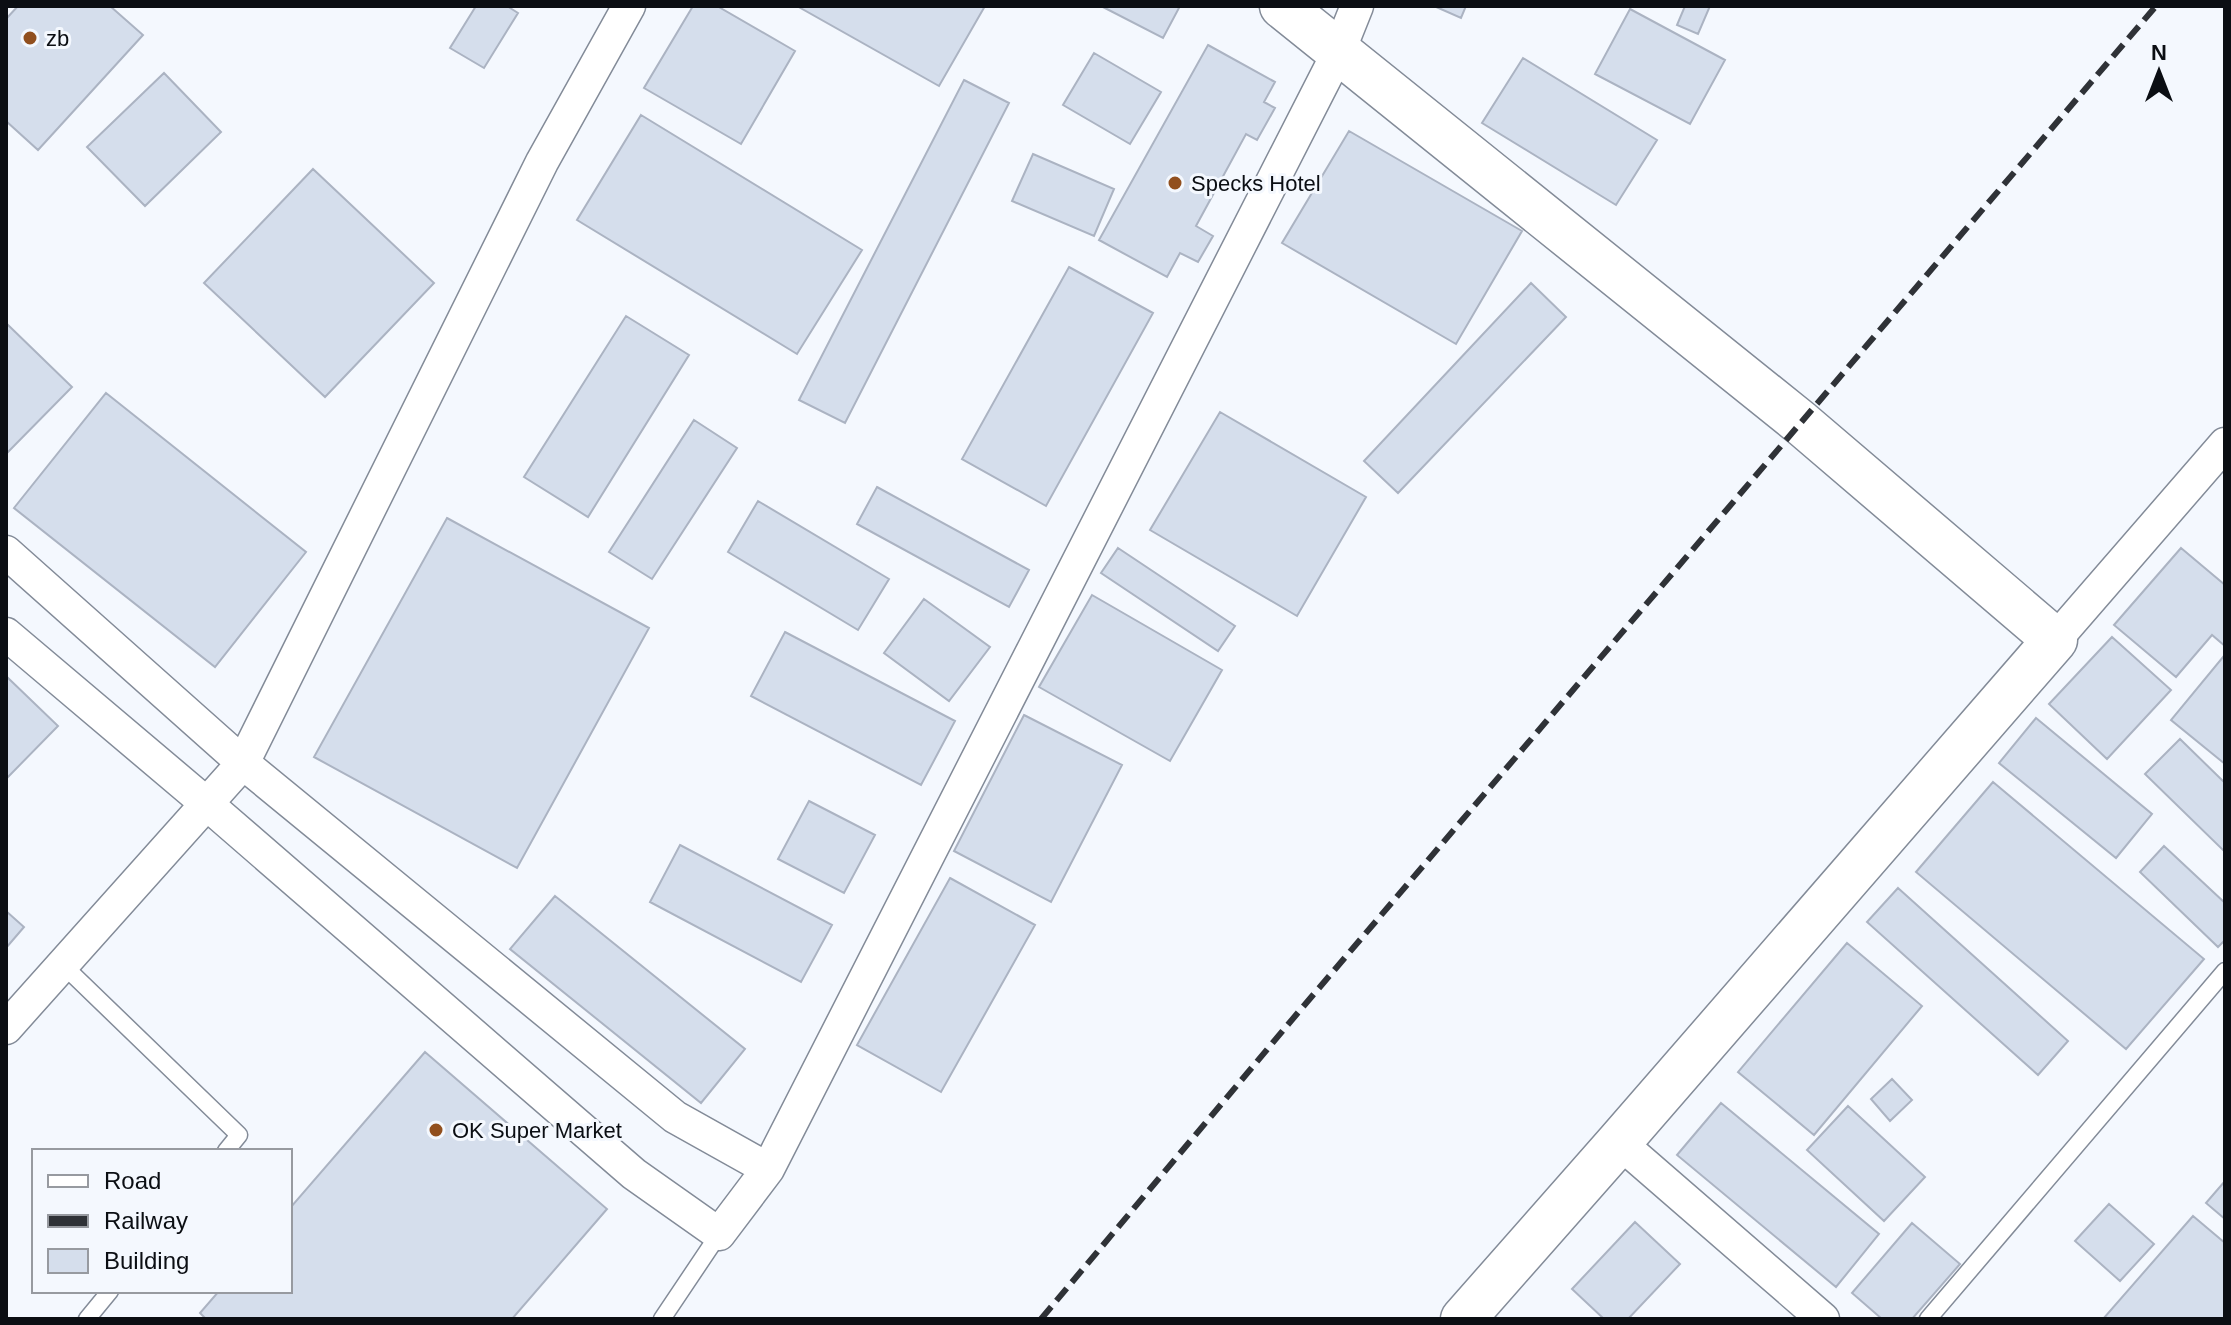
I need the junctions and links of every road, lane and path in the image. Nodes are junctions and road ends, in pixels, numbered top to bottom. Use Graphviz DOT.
graph roads {
  1 [pos="629,6"];
  2 [pos="1282,6"];
  3 [pos="1357,6"];
  4 [pos="1339,51"];
  5 [pos="2225,444"];
  6 [pos="6,552"];
  7 [pos="6,634"];
  8 [pos="2055,640"];
  9 [pos="243,763"];
  10 [pos="207,804"];
  11 [pos="62,964"];
  12 [pos="2225,971"];
  13 [pos="6,1028"];
  14 [pos="1619,1142"];
  15 [pos="228,1149"];
  16 [pos="768,1169"];
  17 [pos="719,1234"];
  18 [pos="108,1293"];
  19 [pos="87,1319"];
  20 [pos="662,1319"];
  21 [pos="1463,1319"];
  22 [pos="1823,1319"];
  23 [pos="1928,1319"];
  1 -- 9 [label="street"];
  2 -- 4 [label="main road"];
  3 -- 4 [label="street"];
  4 -- 8 [label="main road"];
  4 -- 16 [label="street"];
  5 -- 8 [label="street"];
  6 -- 9 [label="street"];
  7 -- 10 [label="street"];
  8 -- 14 [label="main road"];
  9 -- 10 [label="street"];
  9 -- 16 [label="street"];
  10 -- 11 [label="street"];
  10 -- 17 [label="street"];
  11 -- 13 [label="street"];
  11 -- 15 [label="lane"];
  12 -- 23 [label="lane"];
  14 -- 21 [label="main road"];
  14 -- 22 [label="street"];
  16 -- 17 [label="street"];
  17 -- 20 [label="lane"];
  18 -- 19 [label="lane"];
}
